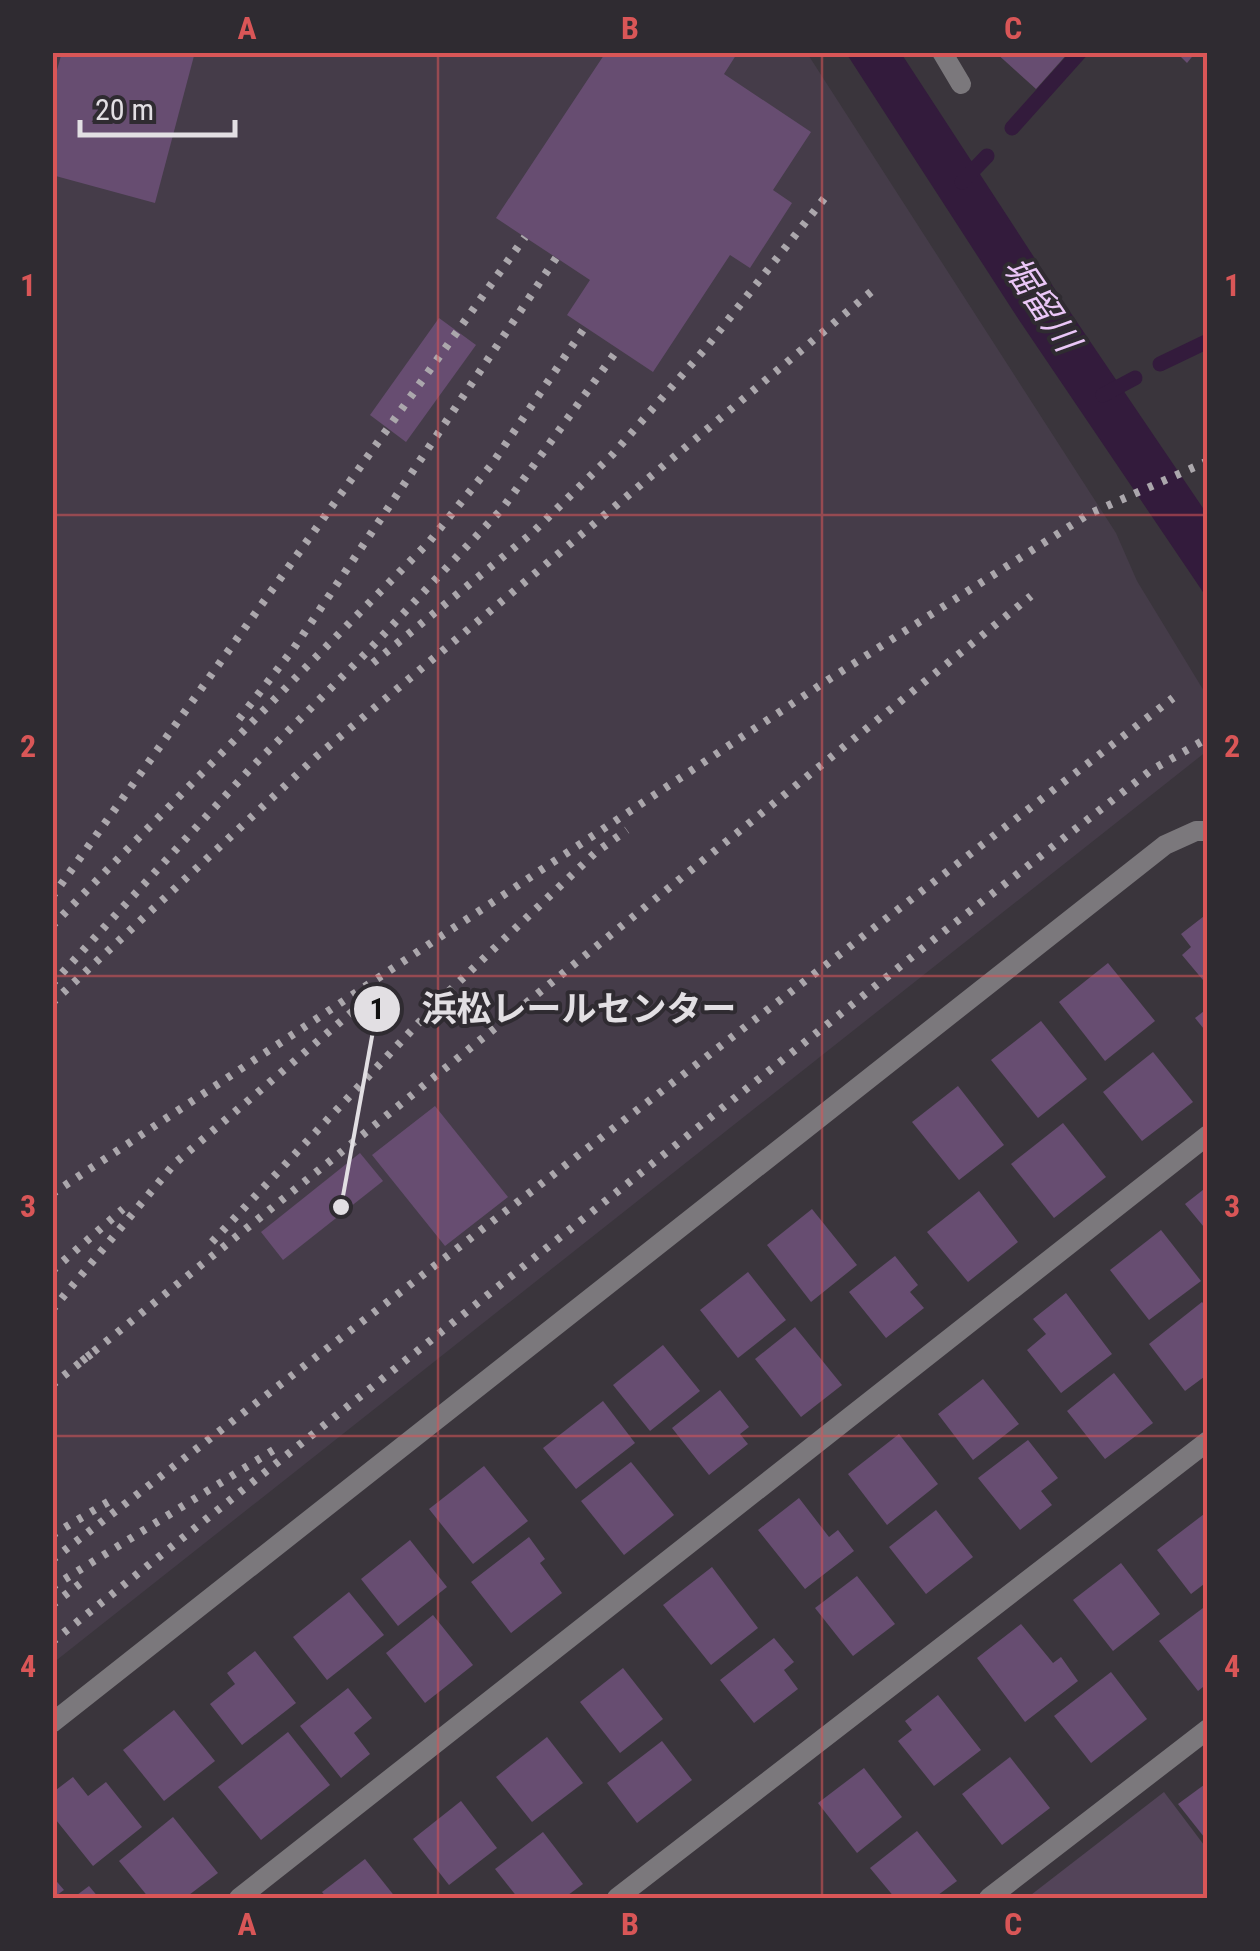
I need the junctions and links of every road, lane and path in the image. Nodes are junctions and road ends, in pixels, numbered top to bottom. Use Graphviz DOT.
graph roads {
  1 [pos="942,52"];
  2 [pos="961,84"];
  3 [pos="1208,830"];
  4 [pos="1208,1135"];
  5 [pos="1208,1441"];
  6 [pos="52,1722"];
  7 [pos="1208,1730"];
  8 [pos="240,1898"];
  9 [pos="616,1898"];
  10 [pos="989,1898"];
  1 -- 2 [label="street"];
  3 -- 6 [label="street"];
  4 -- 8 [label="street"];
  5 -- 9 [label="street"];
  7 -- 10 [label="street"];
}
